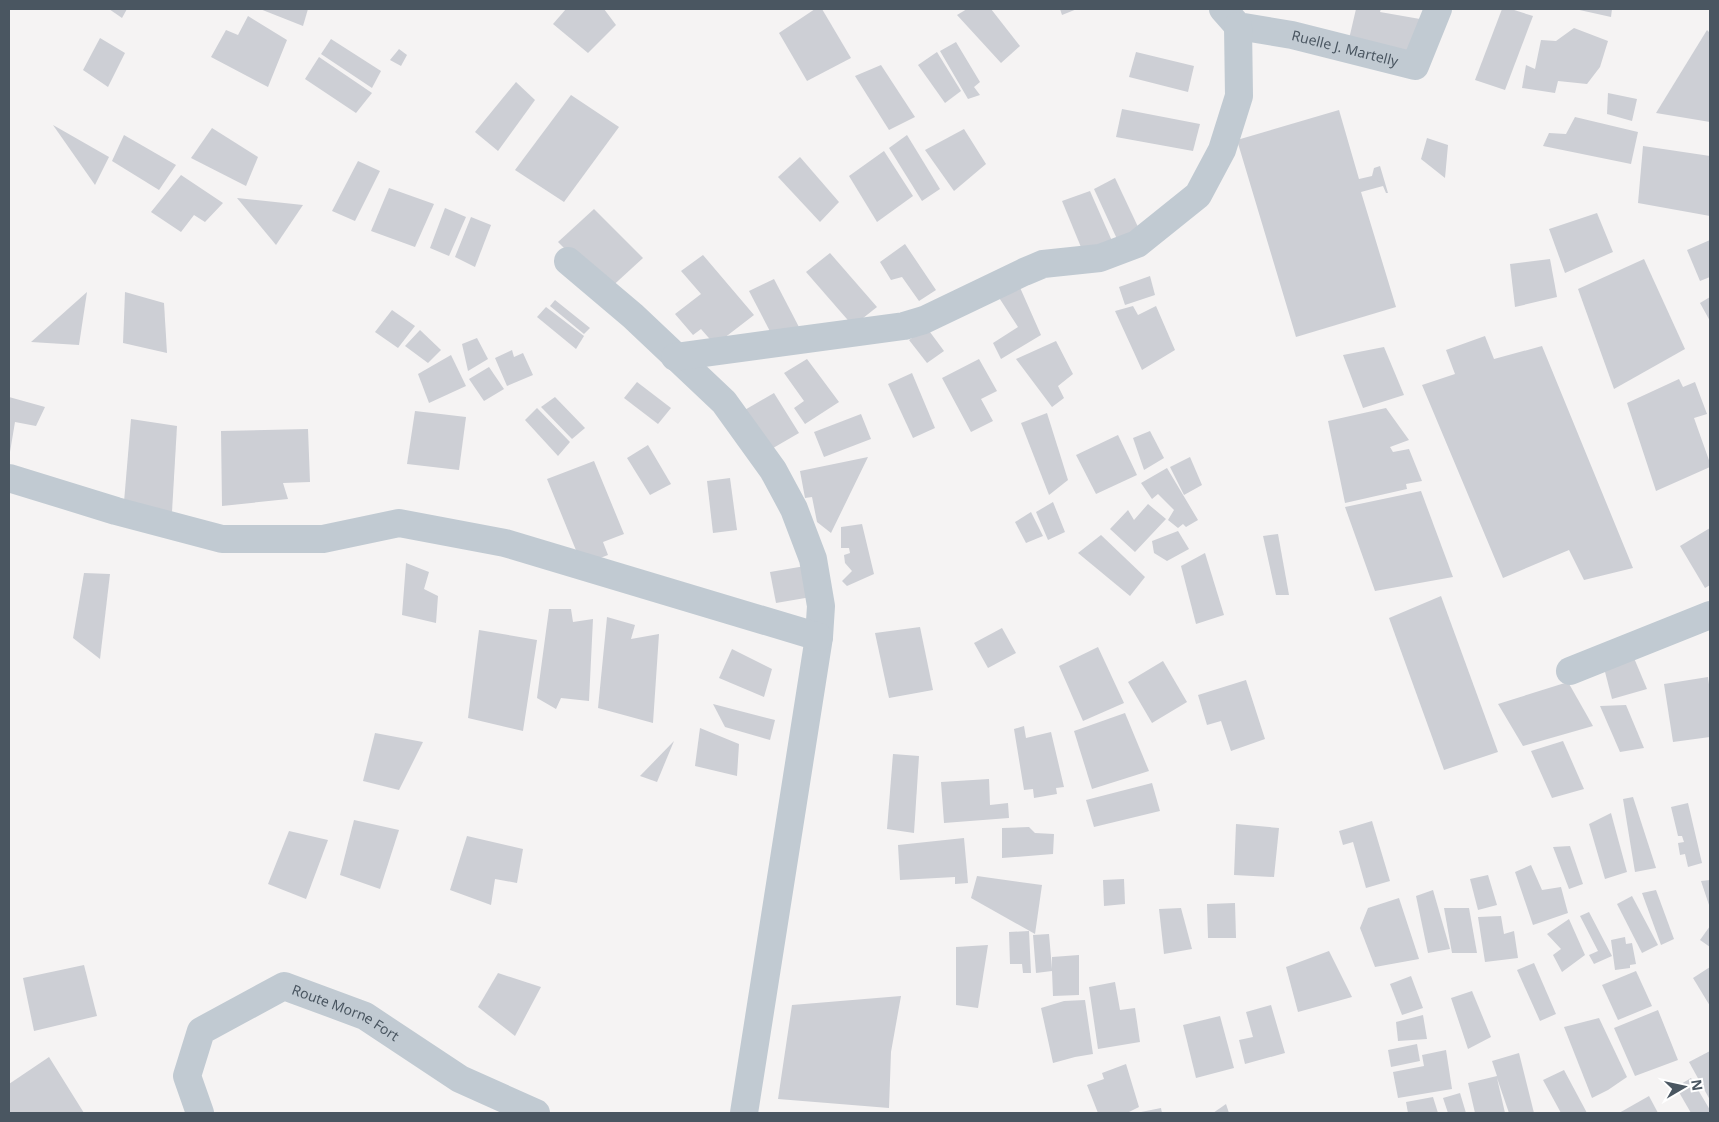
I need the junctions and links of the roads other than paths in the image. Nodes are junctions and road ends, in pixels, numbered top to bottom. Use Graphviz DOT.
graph roads {
  1 [pos="1438,9"];
  2 [pos="1230,17"];
  3 [pos="568,261"];
  4 [pos="675,356"];
  5 [pos="9,478"];
  6 [pos="1710,615"];
  7 [pos="819,638"];
  8 [pos="1570,671"];
  9 [pos="200,1113"];
  10 [pos="536,1113"];
  11 [pos="744,1113"];
  1 -- 2 [label="street, Ruelle J. Martelly"];
  2 -- 4 [label="street"];
  3 -- 4 [label="street"];
  4 -- 7 [label="street"];
  5 -- 7 [label="street"];
  6 -- 8 [label="street"];
  7 -- 11 [label="street"];
  9 -- 10 [label="street, Route Morne Fort"];
}
